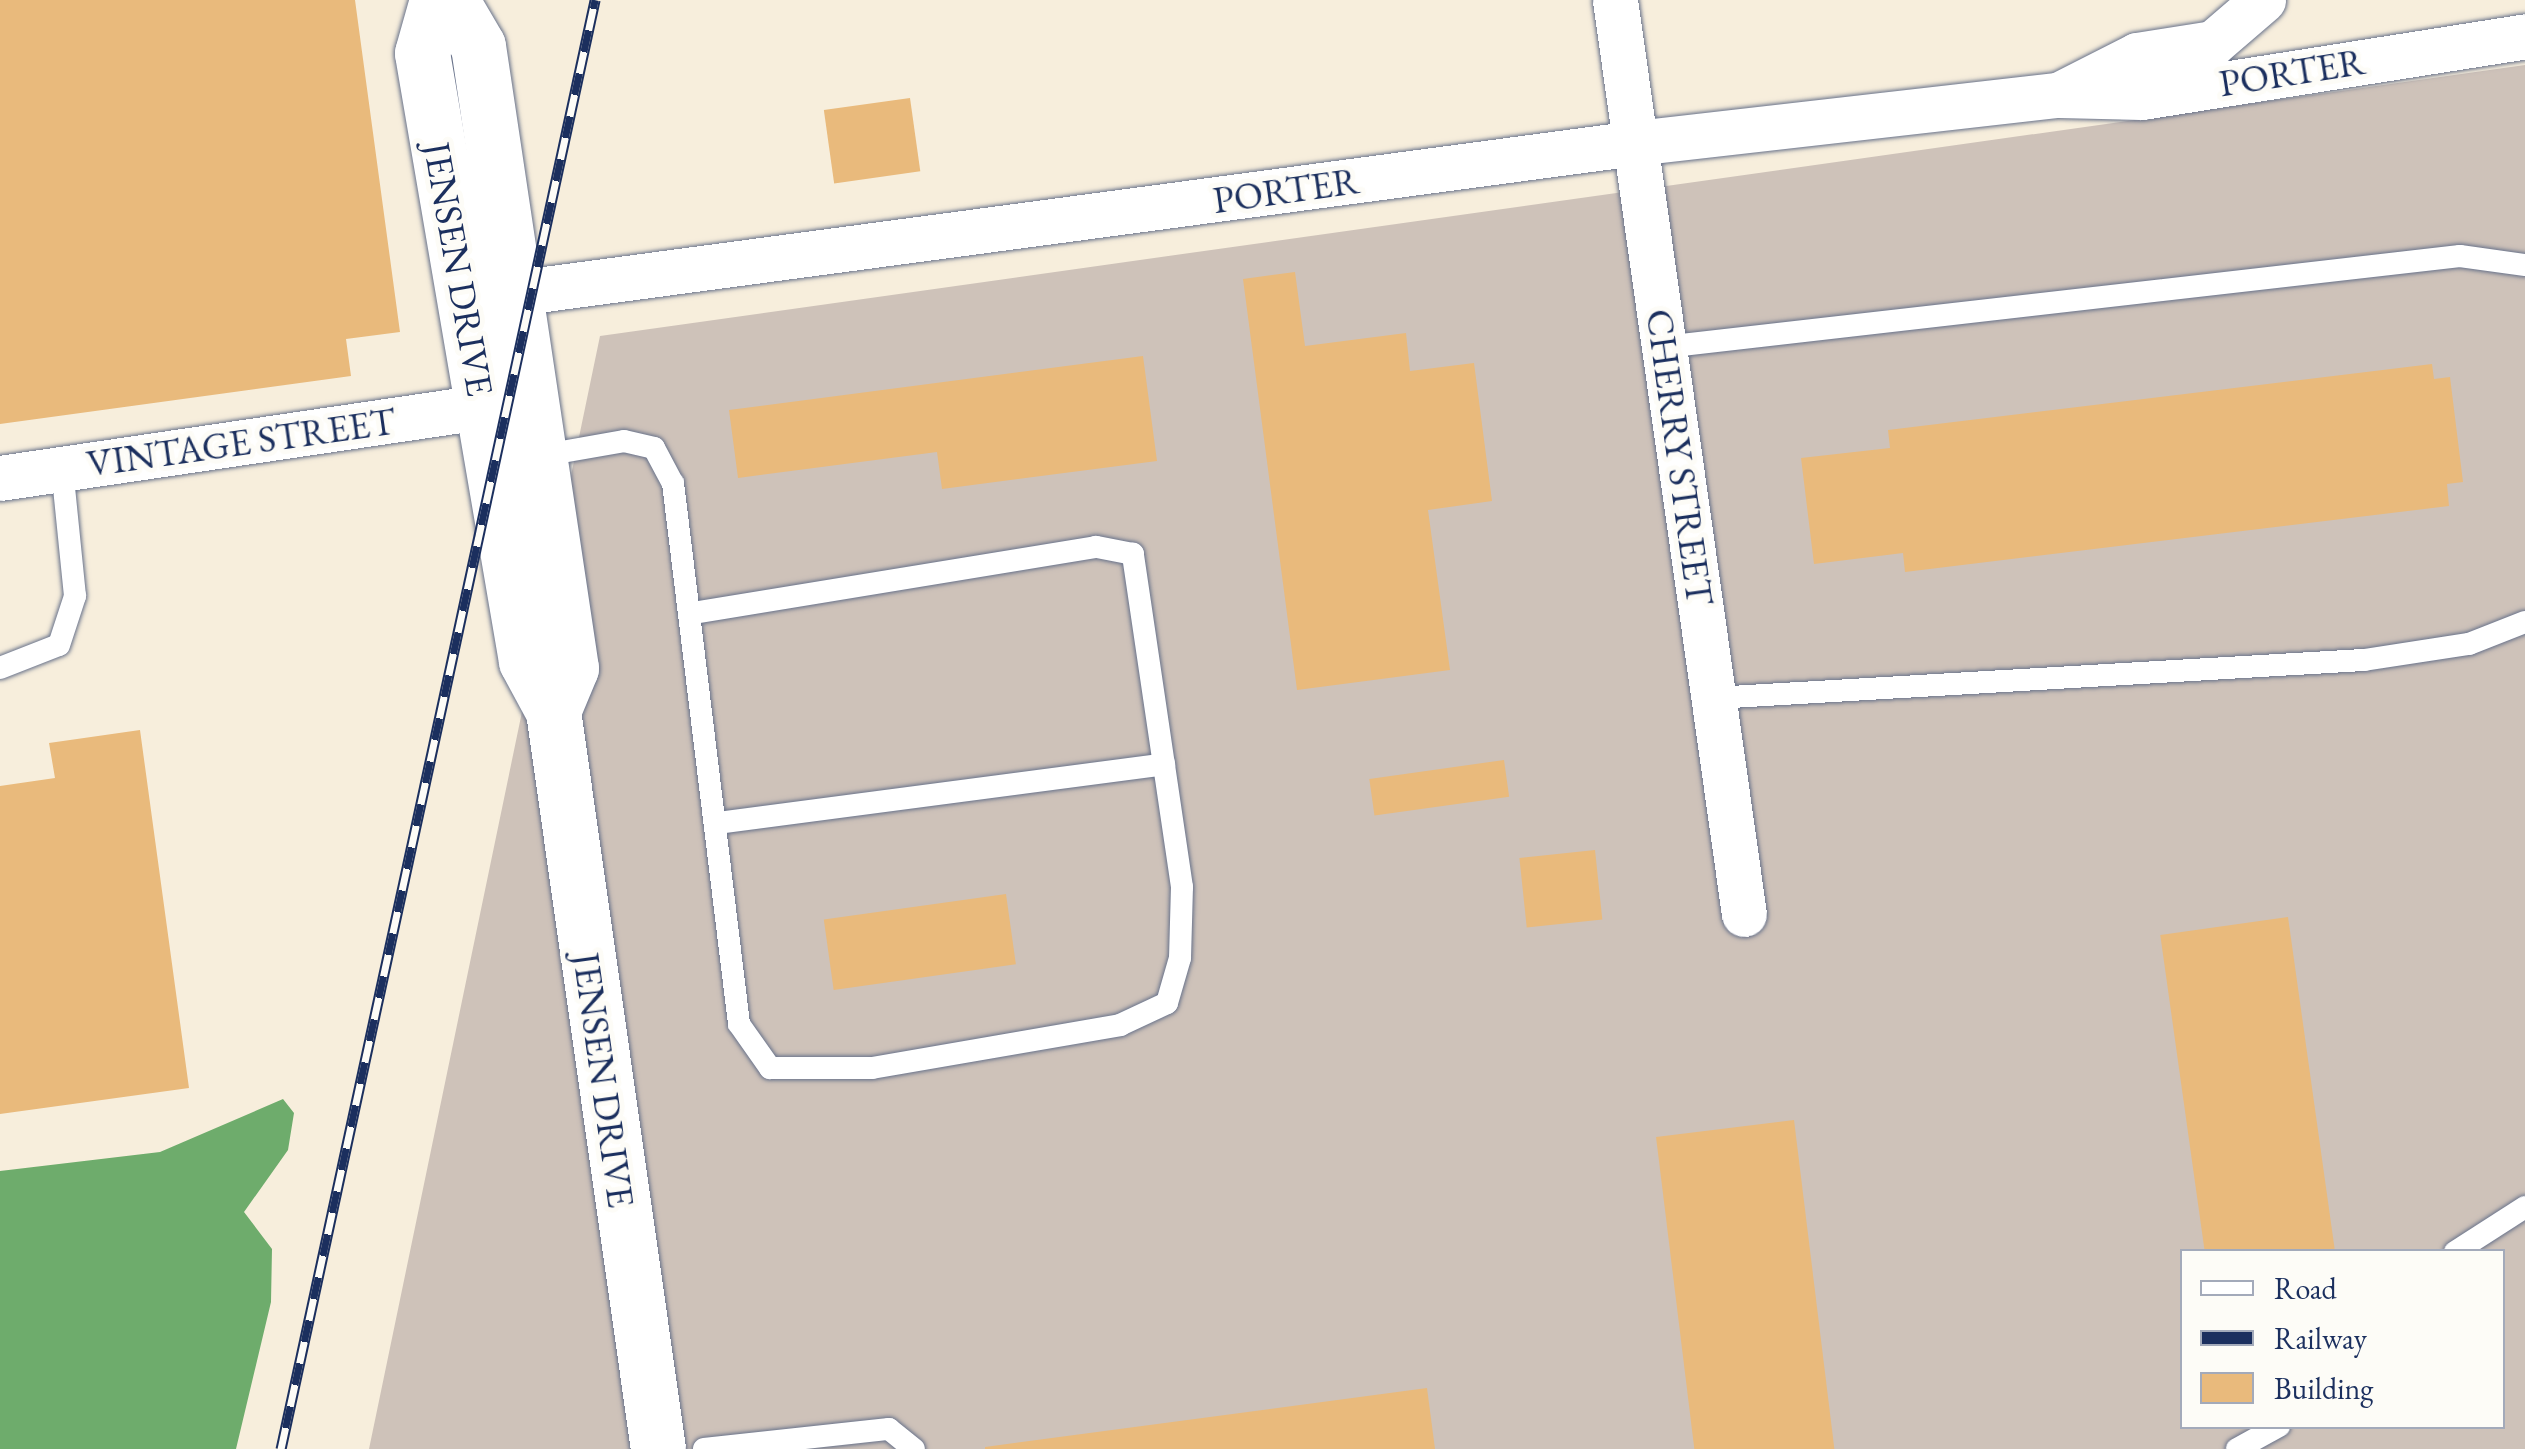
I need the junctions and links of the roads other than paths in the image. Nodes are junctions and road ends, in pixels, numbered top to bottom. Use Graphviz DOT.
graph roads {
  1 [pos="436,0"];
  2 [pos="452,0"];
  3 [pos="1615,0"];
  4 [pos="2263,0"];
  5 [pos="2525,36"];
  6 [pos="2059,95"];
  7 [pos="1635,143"];
  8 [pos="2525,266"];
  9 [pos="515,294"];
  10 [pos="1664,347"];
  11 [pos="483,407"];
  12 [pos="539,456"];
  13 [pos="62,468"];
  14 [pos="0,478"];
  15 [pos="695,613"];
  16 [pos="2525,622"];
  17 [pos="0,668"];
  18 [pos="1714,698"];
  19 [pos="553,711"];
  20 [pos="1164,764"];
  21 [pos="718,823"];
  22 [pos="1744,914"];
  23 [pos="2525,1207"];
  24 [pos="2459,1249"];
  25 [pos="2274,1429"];
  26 [pos="658,1449"];
  27 [pos="704,1449"];
  28 [pos="914,1449"];
  29 [pos="2237,1449"];
  1 -- 11 [label="main road, JENSEN DRIVE"];
  2 -- 9 [label="main road, JENSEN DRIVE"];
  3 -- 7 [label="street, CHERRY STREET"];
  4 -- 6 [label="street, PORTER"];
  5 -- 6 [label="street, PORTER"];
  6 -- 7 [label="street, PORTER"];
  7 -- 9 [label="street, PORTER"];
  7 -- 10 [label="street, CHERRY STREET"];
  8 -- 10 [label="lane"];
  9 -- 12 [label="main road, JENSEN DRIVE"];
  10 -- 18 [label="street, CHERRY STREET"];
  11 -- 13 [label="street, VINTAGE STREET"];
  11 -- 19 [label="main road, JENSEN DRIVE"];
  12 -- 15 [label="lane"];
  12 -- 19 [label="main road, JENSEN DRIVE"];
  13 -- 14 [label="street, VINTAGE STREET"];
  13 -- 17 [label="lane"];
  15 -- 20 [label="lane"];
  15 -- 21 [label="lane"];
  16 -- 18 [label="lane"];
  18 -- 22 [label="street, CHERRY STREET"];
  19 -- 26 [label="main road, JENSEN DRIVE"];
  20 -- 21 [label="lane"];
  20 -- 21 [label="lane"];
  23 -- 24 [label="lane"];
  25 -- 29 [label="lane"];
  27 -- 28 [label="lane"];
}
